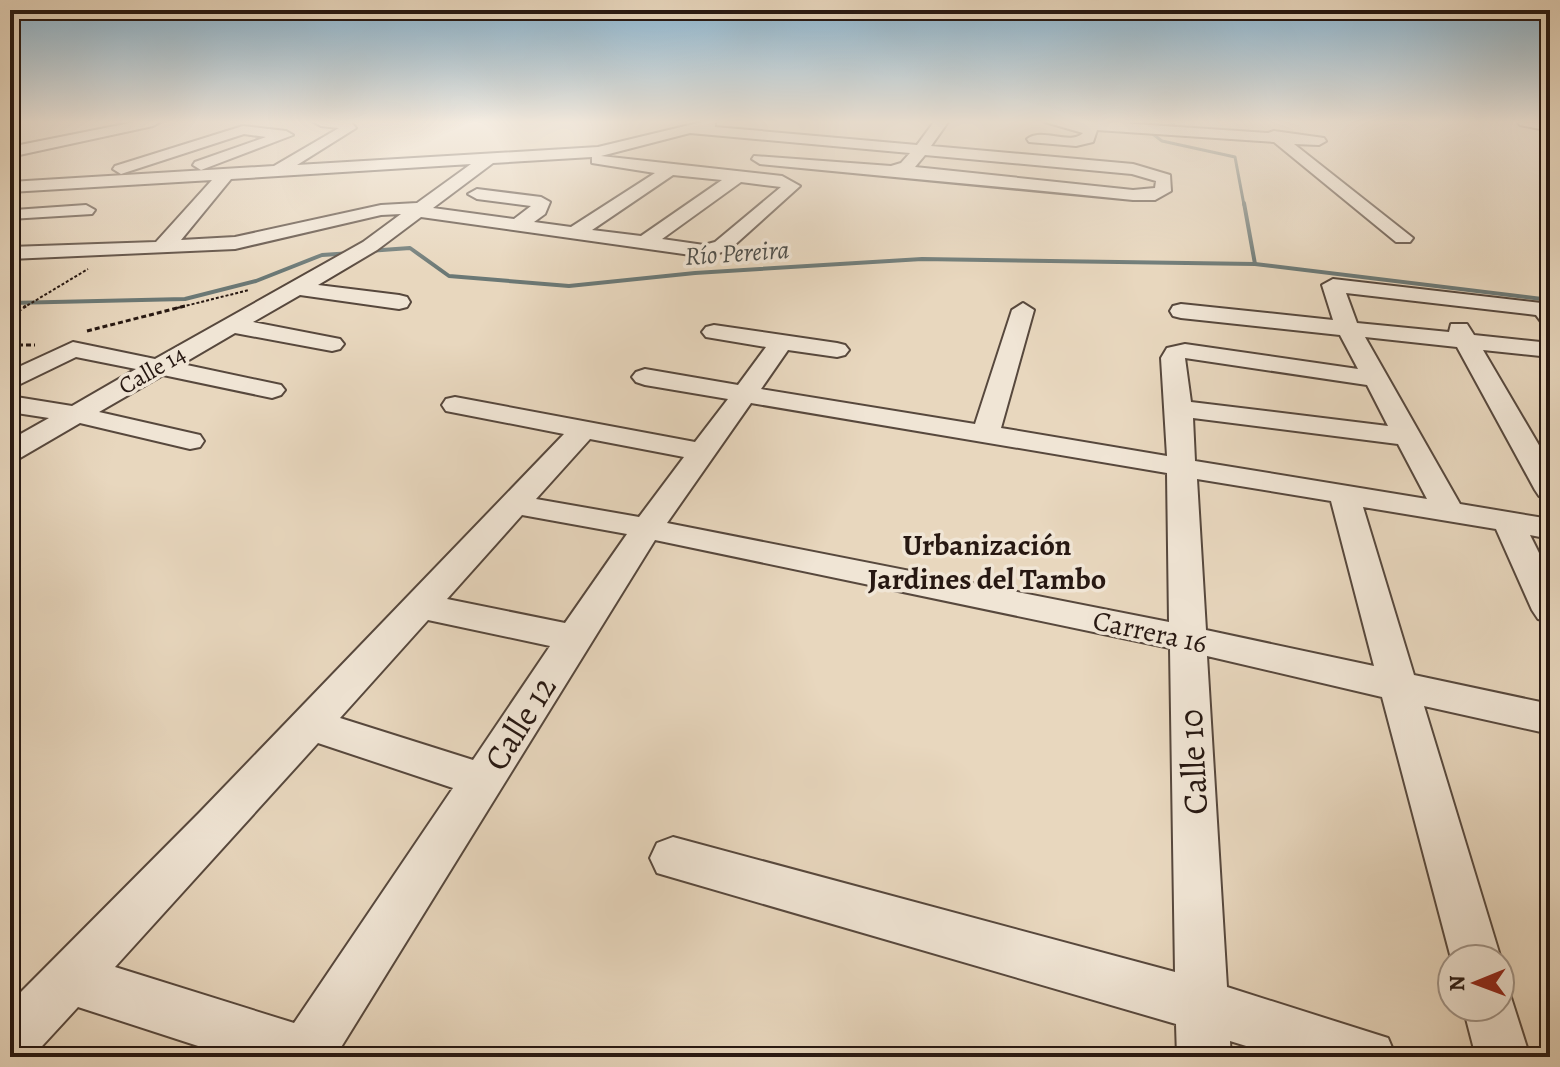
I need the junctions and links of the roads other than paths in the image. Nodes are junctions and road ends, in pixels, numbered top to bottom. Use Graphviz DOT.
graph roads {
  1 [pos="114,172"];
  2 [pos="181,172"];
  3 [pos="275,172"];
  4 [pos="279,172"];
  5 [pos="471,172"];
  6 [pos="667,172"];
  7 [pos="690,172"];
  8 [pos="916,172"];
  9 [pos="1144,172"];
  10 [pos="1320,172"];
  11 [pos="226,174"];
  12 [pos="738,176"];
  13 [pos="163,178"];
  14 [pos="80,183"];
  15 [pos="33,186"];
  16 [pos="10,187"];
  17 [pos="477,194"];
  18 [pos="419,209"];
  19 [pos="86,210"];
  20 [pos="12,217"];
  21 [pos="519,224"];
  22 [pos="577,231"];
  23 [pos="1403,238"];
  24 [pos="647,241"];
  25 [pos="166,246"];
  26 [pos="705,251"];
  27 [pos="10,253"];
  28 [pos="734,256"];
  29 [pos="295,288"];
  30 [pos="1443,298"];
  31 [pos="399,302"];
  32 [pos="1023,310"];
  33 [pos="1181,311"];
  34 [pos="1550,318"];
  35 [pos="230,325"];
  36 [pos="1349,328"];
  37 [pos="714,332"];
  38 [pos="1466,341"];
  39 [pos="782,342"];
  40 [pos="332,344"];
  41 [pos="837,350"];
  42 [pos="1550,350"];
  43 [pos="160,365"];
  44 [pos="645,377"];
  45 [pos="1376,379"];
  46 [pos="10,381"];
  47 [pos="272,390"];
  48 [pos="744,393"];
  49 [pos="10,404"];
  50 [pos="455,405"];
  51 [pos="1179,408"];
  52 [pos="74,414"];
  53 [pos="583,430"];
  54 [pos="986,434"];
  55 [pos="1408,437"];
  56 [pos="190,441"];
  57 [pos="10,452"];
  58 [pos="701,452"];
  59 [pos="1181,468"];
  60 [pos="1550,490"];
  61 [pos="1344,495"];
  62 [pos="514,504"];
  63 [pos="1449,512"];
  64 [pos="1508,522"];
  65 [pos="647,528"];
  66 [pos="1550,529"];
  67 [pos="420,606"];
  68 [pos="1550,610"];
  69 [pos="574,638"];
  70 [pos="1187,639"];
  71 [pos="1401,688"];
  72 [pos="1550,719"];
  73 [pos="311,725"];
  74 [pos="484,781"];
  75 [pos="673,858"];
  76 [pos="1472,943"];
  77 [pos="72,979"];
  78 [pos="1493,1023"];
  79 [pos="1204,1032"];
  80 [pos="10,1041"];
  81 [pos="305,1055"];
  82 [pos="1369,1057"];
  83 [pos="1503,1057"];
  1 -- 14 [label="street"];
  2 -- 13 [label="street"];
  3 -- 4 [label="street"];
  3 -- 11 [label="street"];
  5 -- 18 [label="street, Calle 14"];
  6 -- 22 [label="street"];
  7 -- 12 [label="street"];
  8 -- 9 [label="street"];
  10 -- 23 [label="street"];
  11 -- 13 [label="street"];
  11 -- 25 [label="street"];
  12 -- 24 [label="street"];
  12 -- 26 [label="street"];
  13 -- 14 [label="street"];
  14 -- 15 [label="street"];
  15 -- 16 [label="street"];
  15 -- 20 [label="street"];
  17 -- 21 [label="street"];
  18 -- 21 [label="street"];
  18 -- 25 [label="street"];
  18 -- 29 [label="street, Calle 14"];
  19 -- 20 [label="street"];
  21 -- 22 [label="street"];
  22 -- 24 [label="street"];
  24 -- 26 [label="street"];
  25 -- 27 [label="street"];
  26 -- 28 [label="street"];
  29 -- 31 [label="street"];
  29 -- 35 [label="street, Calle 14"];
  30 -- 34 [label="street"];
  30 -- 36 [label="street"];
  30 -- 38 [label="street"];
  32 -- 54 [label="street"];
  33 -- 36 [label="street"];
  35 -- 40 [label="street"];
  35 -- 43 [label="street, Calle 14"];
  36 -- 38 [label="street"];
  36 -- 45 [label="street"];
  37 -- 39 [label="street"];
  38 -- 42 [label="street"];
  38 -- 60 [label="street"];
  39 -- 41 [label="street"];
  39 -- 48 [label="street, Calle 12"];
  43 -- 46 [label="street"];
  43 -- 47 [label="street"];
  43 -- 52 [label="street, Calle 14"];
  44 -- 48 [label="street"];
  45 -- 51 [label="street, Calle 10"];
  45 -- 55 [label="street"];
  48 -- 54 [label="street"];
  48 -- 58 [label="street, Calle 12"];
  49 -- 52 [label="street"];
  50 -- 53 [label="street"];
  51 -- 55 [label="street"];
  51 -- 59 [label="street, Calle 10"];
  52 -- 56 [label="street"];
  52 -- 57 [label="street, Calle 14"];
  53 -- 58 [label="street"];
  53 -- 62 [label="street"];
  54 -- 59 [label="street"];
  55 -- 63 [label="street"];
  58 -- 65 [label="street, Calle 12"];
  59 -- 61 [label="street"];
  59 -- 70 [label="street, Calle 10"];
  61 -- 63 [label="street"];
  61 -- 71 [label="street"];
  62 -- 65 [label="street, Carrera 16"];
  62 -- 67 [label="street"];
  63 -- 64 [label="street"];
  64 -- 66 [label="street"];
  64 -- 68 [label="street"];
  65 -- 69 [label="street, Calle 12"];
  65 -- 70 [label="street, Carrera 16"];
  67 -- 69 [label="street"];
  67 -- 73 [label="street"];
  69 -- 74 [label="street, Calle 12"];
  70 -- 71 [label="street, Carrera 16"];
  70 -- 79 [label="street, Calle 10"];
  71 -- 72 [label="street, Carrera 16"];
  71 -- 76 [label="street"];
  73 -- 74 [label="street"];
  73 -- 77 [label="street"];
  74 -- 81 [label="street, Calle 12"];
  75 -- 79 [label="street"];
  77 -- 80 [label="street"];
  77 -- 81 [label="street"];
  78 -- 83 [label="street"];
  79 -- 82 [label="street"];
}
